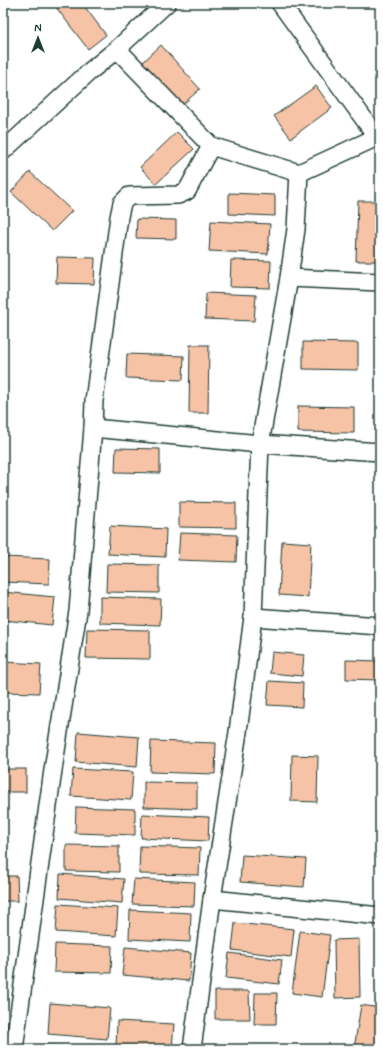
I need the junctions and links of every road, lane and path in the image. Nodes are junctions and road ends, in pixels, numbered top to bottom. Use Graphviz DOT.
graph roads {
  1 [pos="167,3"];
  2 [pos="280,3"];
  3 [pos="117,49"];
  4 [pos="378,137"];
  5 [pos="211,146"];
  6 [pos="3,151"];
  7 [pos="299,174"];
  8 [pos="289,278"];
  9 [pos="380,282"];
  10 [pos="93,428"];
  11 [pos="260,444"];
  12 [pos="380,452"];
  13 [pos="253,617"];
  14 [pos="380,626"];
  15 [pos="212,899"];
  16 [pos="380,916"];
  17 [pos="3,1048"];
  18 [pos="14,1049"];
  19 [pos="192,1049"];
  1 -- 3 [label="street"];
  2 -- 4 [label="street"];
  3 -- 5 [label="street"];
  3 -- 6 [label="street"];
  4 -- 7 [label="street"];
  5 -- 7 [label="street"];
  5 -- 10 [label="street"];
  7 -- 8 [label="street"];
  8 -- 9 [label="street"];
  8 -- 11 [label="street"];
  10 -- 11 [label="street"];
  10 -- 18 [label="street"];
  11 -- 12 [label="street"];
  11 -- 13 [label="street"];
  13 -- 14 [label="street"];
  13 -- 15 [label="street"];
  15 -- 16 [label="street"];
  15 -- 19 [label="street"];
  17 -- 18 [label="street"];
}
